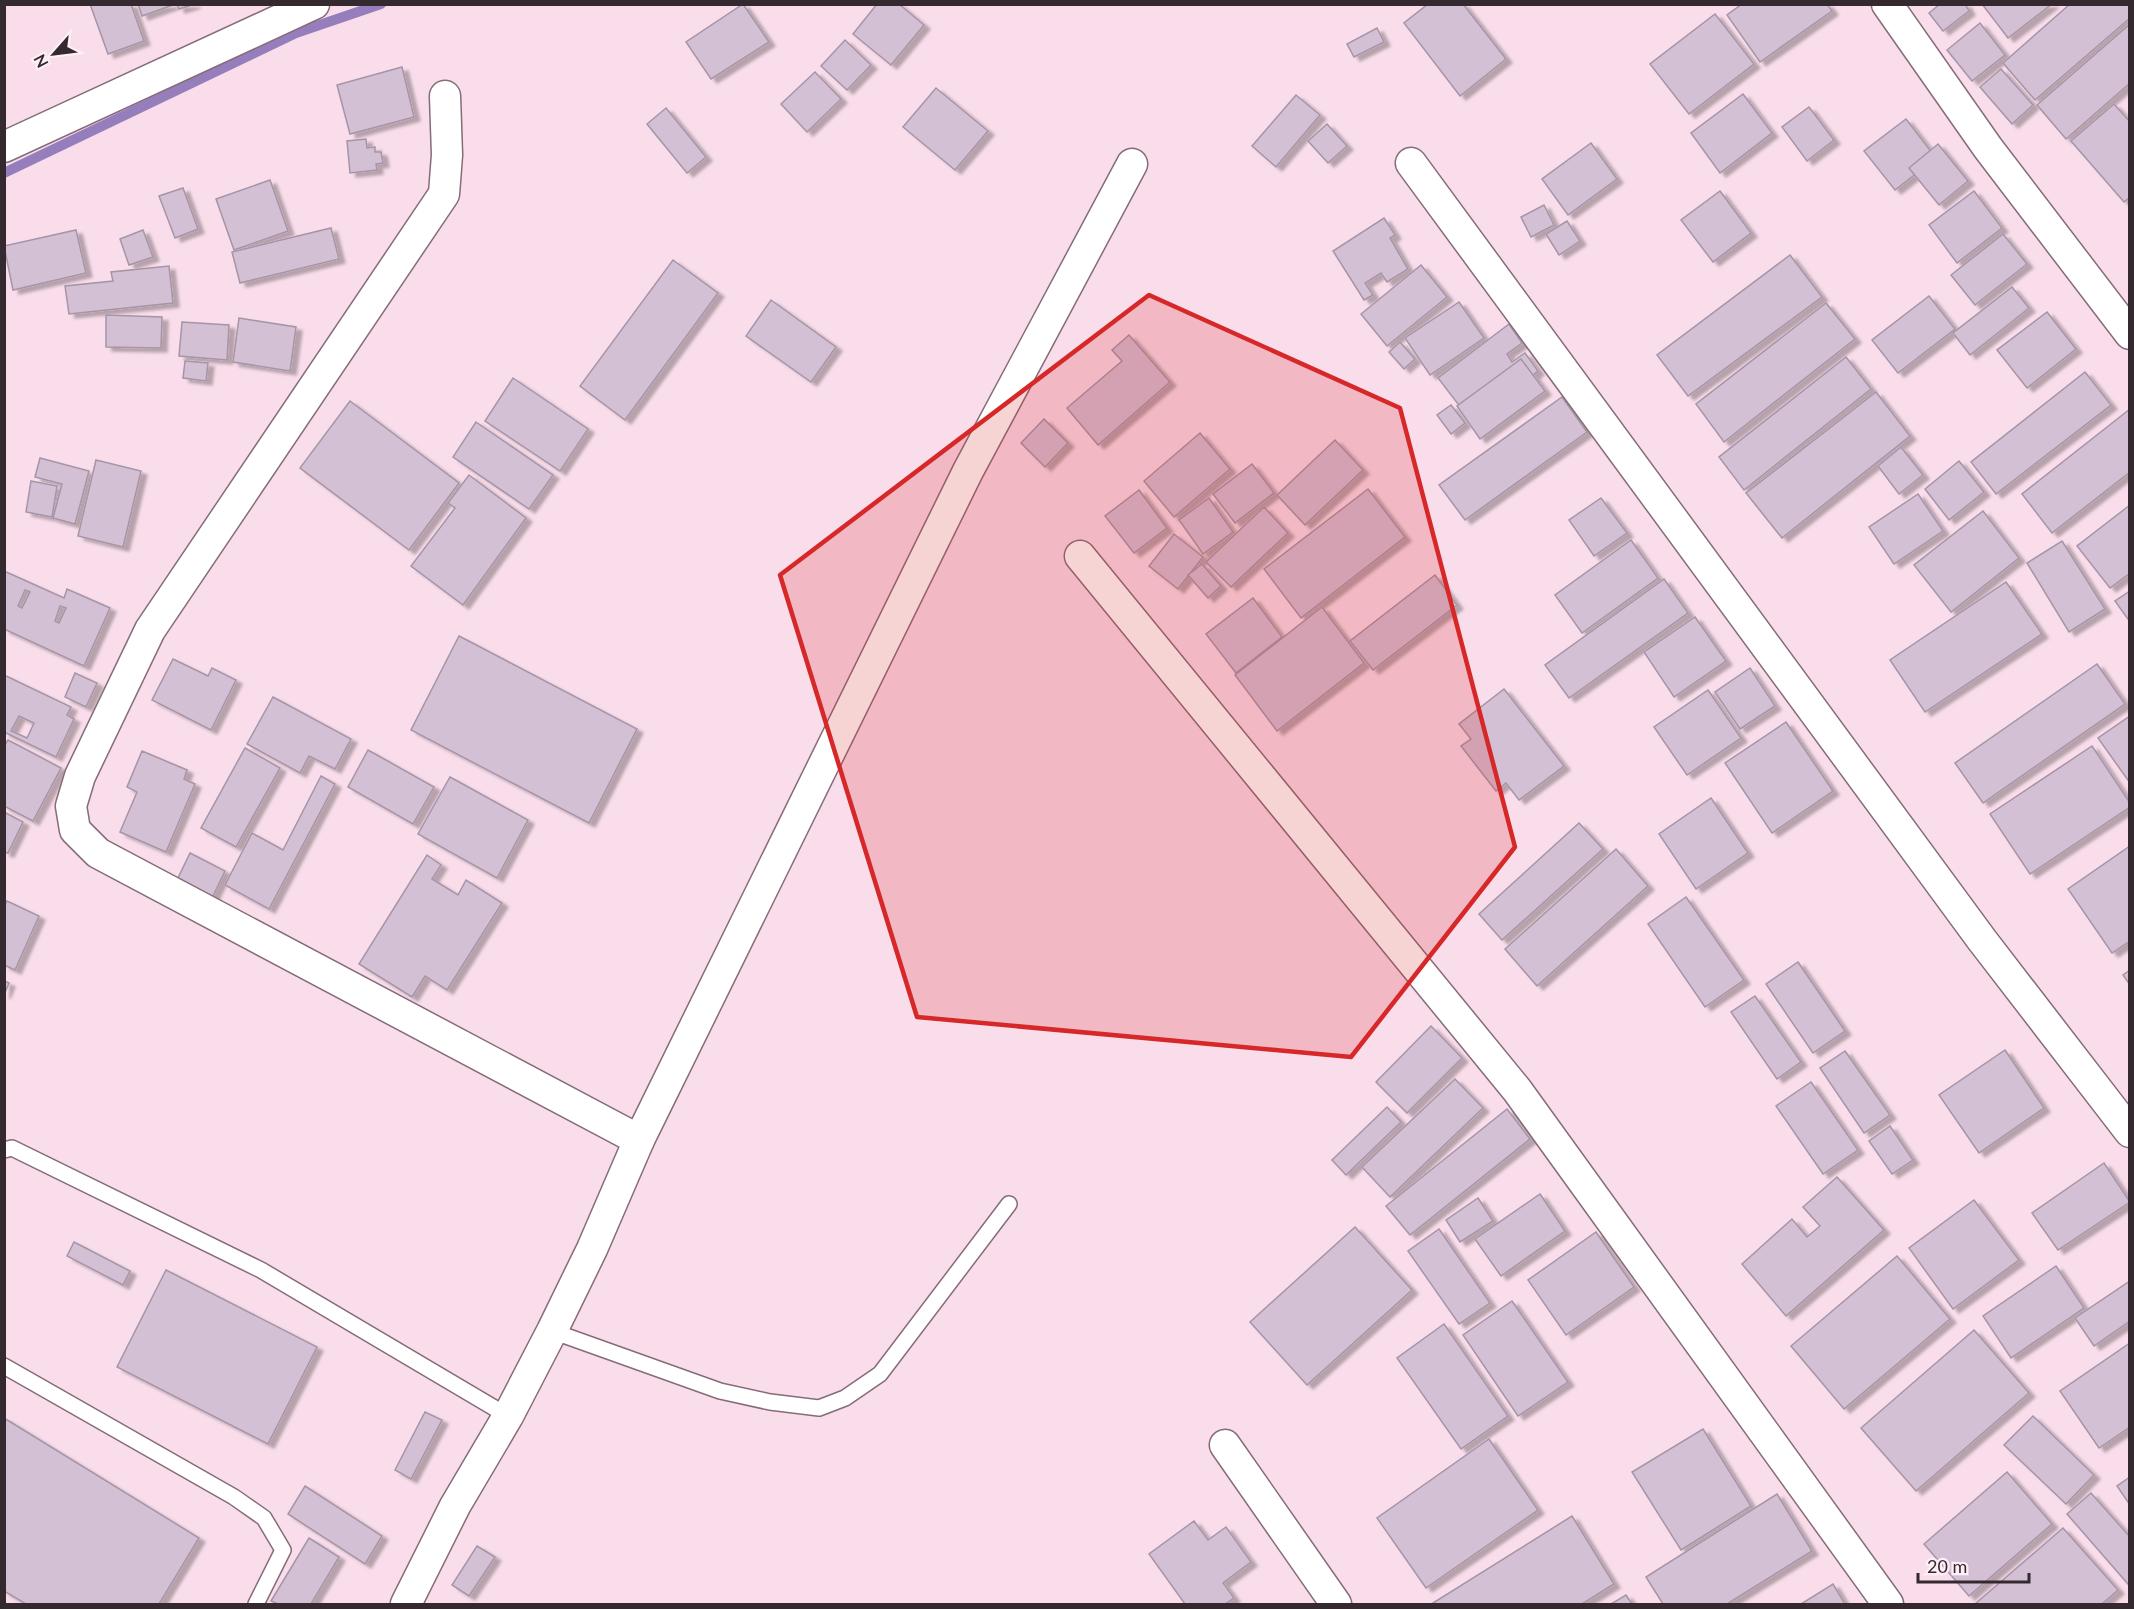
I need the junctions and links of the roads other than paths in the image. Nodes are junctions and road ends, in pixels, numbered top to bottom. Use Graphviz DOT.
graph roads {
  1 [pos="314,4"];
  2 [pos="1887,4"];
  3 [pos="445,96"];
  4 [pos="4,147"];
  5 [pos="1132,164"];
  6 [pos="1411,164"];
  7 [pos="2130,333"];
  8 [pos="1080,556"];
  9 [pos="2130,1132"];
  10 [pos="639,1140"];
  11 [pos="4,1150"];
  12 [pos="1009,1204"];
  13 [pos="552,1331"];
  14 [pos="4,1366"];
  15 [pos="508,1416"];
  16 [pos="1226,1445"];
  17 [pos="256,1605"];
  18 [pos="406,1605"];
  19 [pos="1336,1605"];
  20 [pos="1888,1605"];
  1 -- 4 [label="street"];
  2 -- 7 [label="street"];
  3 -- 10 [label="street"];
  5 -- 10 [label="street"];
  6 -- 9 [label="street"];
  8 -- 20 [label="street"];
  10 -- 13 [label="street"];
  11 -- 15 [label="lane"];
  12 -- 13 [label="lane"];
  13 -- 15 [label="street"];
  14 -- 17 [label="lane"];
  15 -- 18 [label="street"];
  16 -- 19 [label="street"];
}
